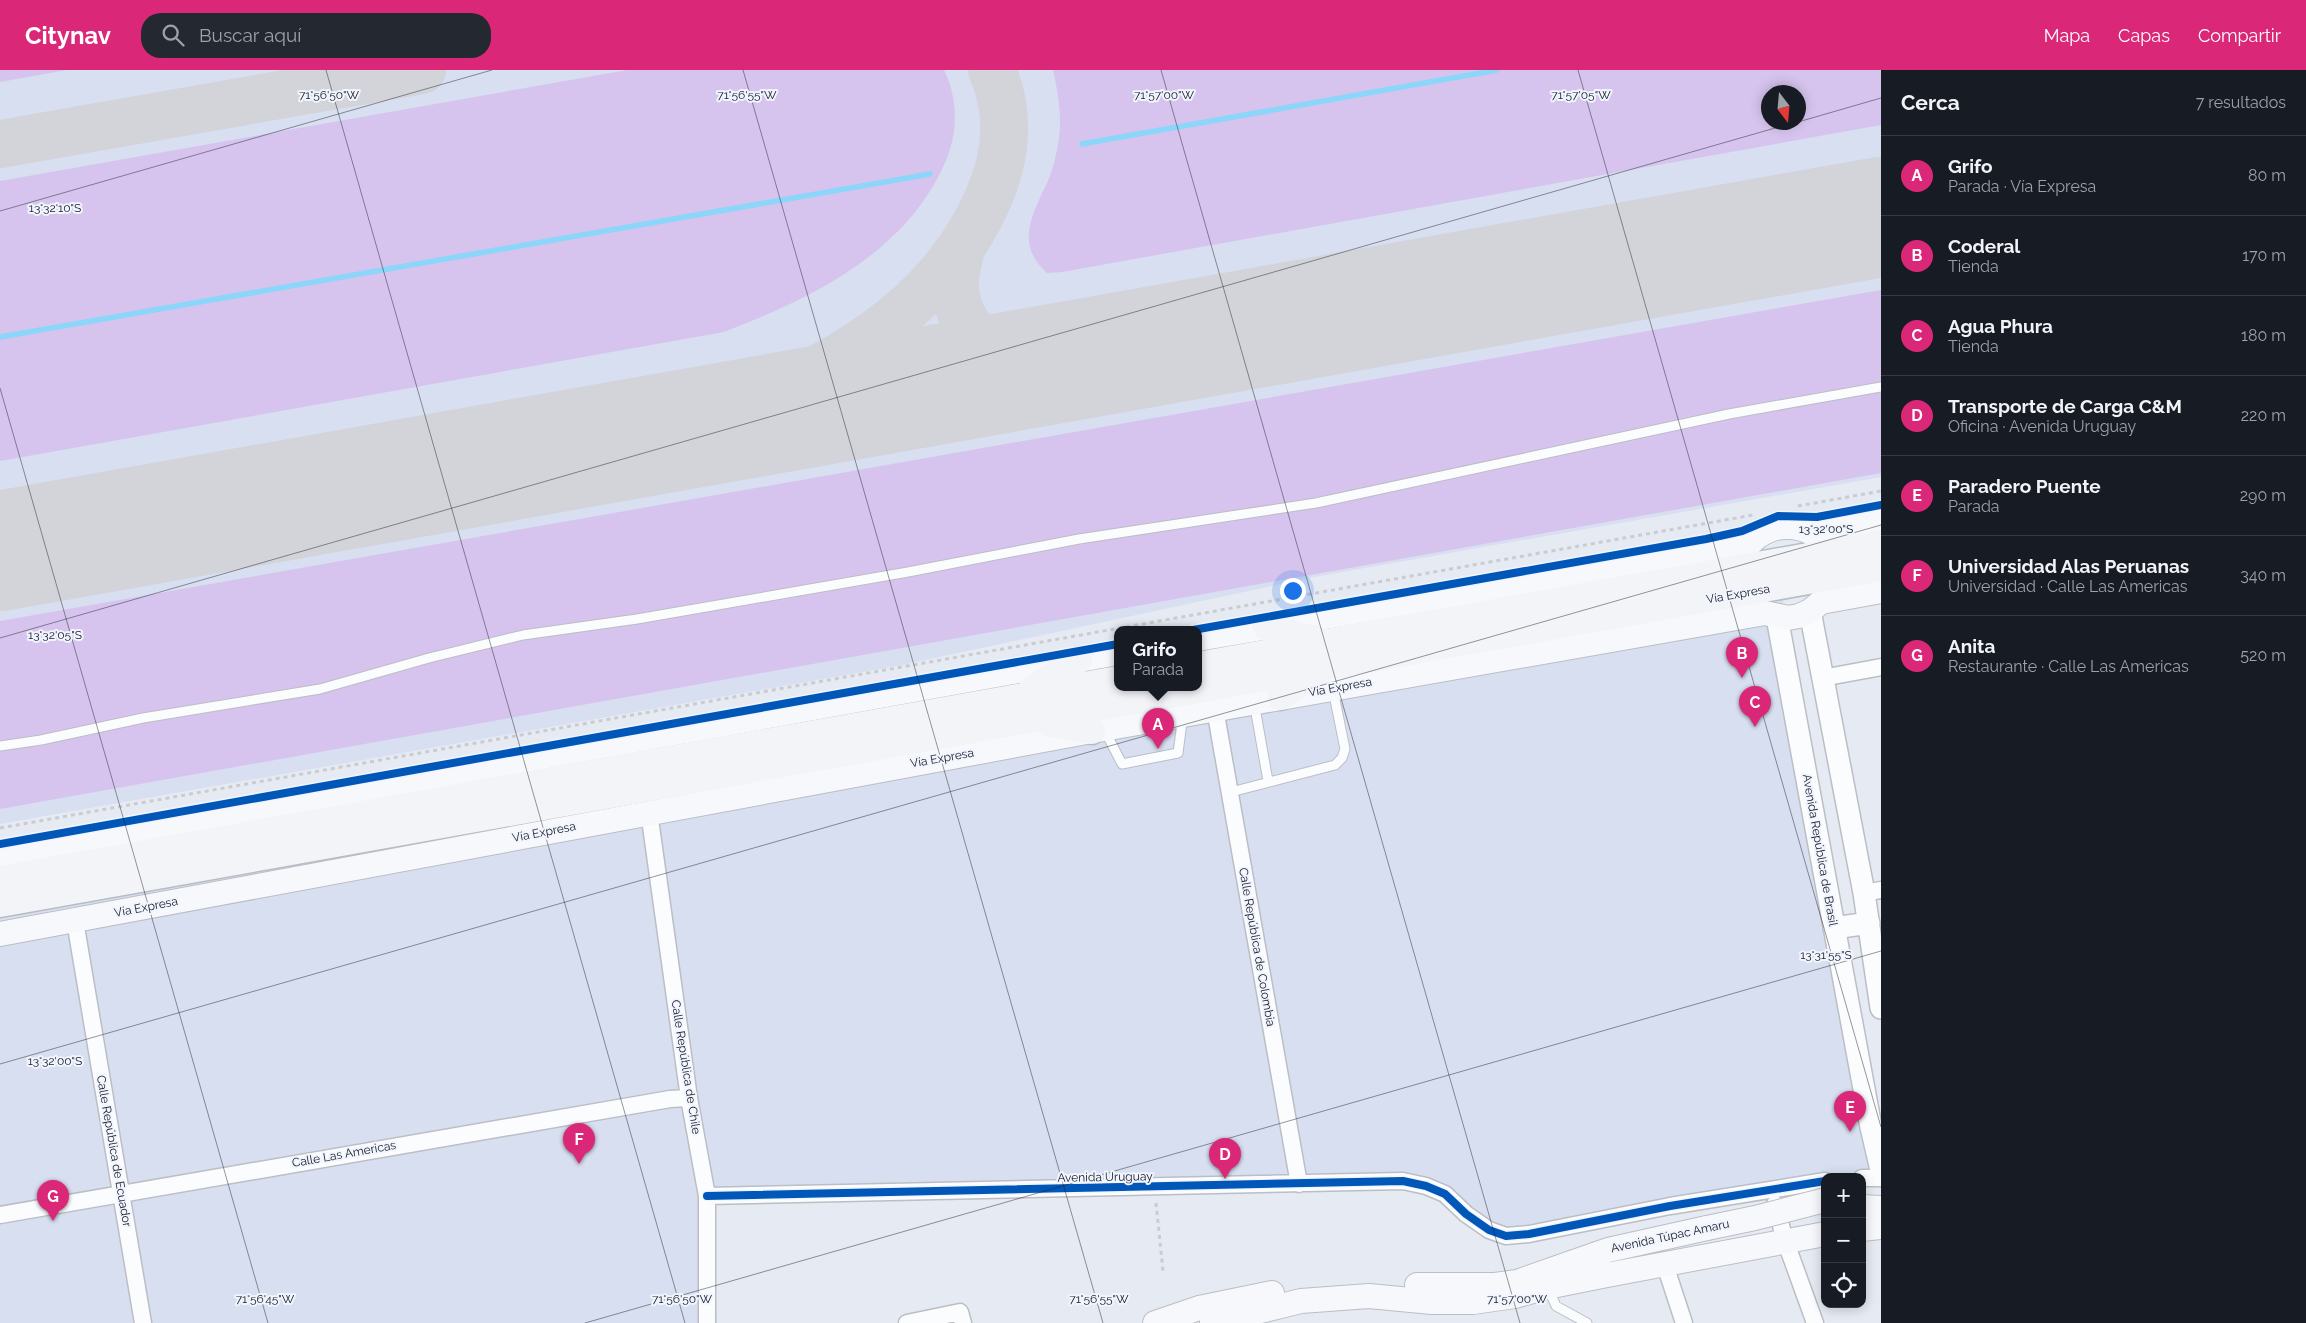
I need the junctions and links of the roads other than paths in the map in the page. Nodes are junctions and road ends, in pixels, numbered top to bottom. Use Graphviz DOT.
graph roads {
  1 [pos="1881,387"];
  2 [pos="1881,519"];
  3 [pos="1809,532"];
  4 [pos="1881,543"];
  5 [pos="1749,544"];
  6 [pos="1830,565"];
  7 [pos="1881,568"];
  8 [pos="1742,580"];
  9 [pos="1881,591"];
  10 [pos="1815,607"];
  11 [pos="1771,615"];
  12 [pos="1266,627"];
  13 [pos="1202,638"];
  14 [pos="1114,654"];
  15 [pos="1079,660"];
  16 [pos="1202,665"];
  17 [pos="1330,665"];
  18 [pos="1881,667"];
  19 [pos="1822,678"];
  20 [pos="1114,680"];
  21 [pos="1202,683"];
  22 [pos="1148,691"];
  23 [pos="1280,697"];
  24 [pos="1254,702"];
  25 [pos="1022,709"];
  26 [pos="1215,709"];
  27 [pos="1184,715"];
  28 [pos="1098,730"];
  29 [pos="0,746"];
  30 [pos="1268,781"];
  31 [pos="1231,792"];
  32 [pos="649,812"];
  33 [pos="0,855"];
  34 [pos="0,879"];
  35 [pos="1873,892"];
  36 [pos="0,904"];
  37 [pos="75,921"];
  38 [pos="1869,923"];
  39 [pos="1834,928"];
  40 [pos="0,934"];
  41 [pos="1881,1008"];
  42 [pos="689,1098"];
  43 [pos="1881,1170"];
  44 [pos="1866,1178"];
  45 [pos="1881,1178"];
  46 [pos="1821,1182"];
  47 [pos="1299,1184"];
  48 [pos="1771,1190"];
  49 [pos="121,1192"];
  50 [pos="1866,1195"];
  51 [pos="1881,1195"];
  52 [pos="706,1196"];
  53 [pos="1821,1201"];
  54 [pos="1866,1208"];
  55 [pos="1881,1208"];
  56 [pos="1821,1214"];
  57 [pos="0,1215"];
  58 [pos="1881,1227"];
  59 [pos="1866,1229"];
  60 [pos="1710,1234"];
  61 [pos="1821,1235"];
  62 [pos="1785,1240"];
  63 [pos="1665,1265"];
  64 [pos="1548,1287"];
  65 [pos="143,1323"];
  66 [pos="707,1323"];
  67 [pos="906,1323"];
  68 [pos="963,1323"];
  69 [pos="1156,1323"];
  70 [pos="1212,1323"];
  71 [pos="1587,1323"];
  72 [pos="1684,1323"];
  73 [pos="1815,1323"];
  1 -- 29 [label="lane"];
  2 -- 3 [label="main road"];
  3 -- 5 [label="main road"];
  3 -- 6 [label="main road"];
  4 -- 6 [label="main road, Vía Expresa"];
  5 -- 8 [label="main road"];
  5 -- 12 [label="main road"];
  6 -- 7 [label="main road, Vía Expresa"];
  6 -- 8 [label="main road, Vía Expresa"];
  6 -- 10 [label="main road"];
  8 -- 11 [label="main road"];
  8 -- 17 [label="main road, Vía Expresa"];
  9 -- 10 [label="main road, Vía Expresa"];
  10 -- 11 [label="main road, Vía Expresa"];
  10 -- 19 [label="street"];
  11 -- 17 [label="main road, Vía Expresa"];
  11 -- 39 [label="street, Avenida República de Brasil"];
  12 -- 13 [label="main road"];
  12 -- 17 [label="main road"];
  14 -- 15 [label="main road"];
  15 -- 25 [label="main road"];
  15 -- 33 [label="main road"];
  16 -- 17 [label="main road, Vía Expresa"];
  17 -- 21 [label="main road, Vía Expresa"];
  17 -- 23 [label="main road"];
  17 -- 30 [label="lane"];
  18 -- 19 [label="street"];
  19 -- 35 [label="street"];
  20 -- 25 [label="main road, Vía Expresa"];
  22 -- 25 [label="main road, Vía Expresa"];
  23 -- 24 [label="main road, Vía Expresa"];
  24 -- 26 [label="main road, Vía Expresa"];
  24 -- 30 [label="lane"];
  25 -- 28 [label="main road"];
  25 -- 34 [label="main road, Vía Expresa"];
  25 -- 36 [label="main road, Vía Expresa"];
  26 -- 27 [label="main road, Vía Expresa"];
  26 -- 31 [label="street, Calle República de Colombia"];
  27 -- 28 [label="main road, Vía Expresa"];
  27 -- 28 [label="lane"];
  28 -- 32 [label="main road, Vía Expresa"];
  30 -- 31 [label="lane"];
  31 -- 47 [label="street, Calle República de Colombia"];
  32 -- 37 [label="main road, Vía Expresa"];
  32 -- 42 [label="street, Calle República de Chile"];
  35 -- 38 [label="street"];
  37 -- 40 [label="main road, Vía Expresa"];
  37 -- 49 [label="street, Calle República de Ecuador"];
  38 -- 39 [label="street"];
  38 -- 41 [label="street"];
  39 -- 43 [label="street, Avenida República de Brasil"];
  42 -- 49 [label="street, Calle Las Americas"];
  42 -- 52 [label="street, Calle República de Chile"];
  44 -- 45 [label="street"];
  46 -- 48 [label="street"];
  47 -- 48 [label="street, Avenida Uruguay"];
  47 -- 52 [label="street, Avenida Uruguay"];
  48 -- 62 [label="street"];
  49 -- 57 [label="street, Calle Las Americas"];
  49 -- 65 [label="street, Calle República de Ecuador"];
  50 -- 51 [label="main road"];
  52 -- 66 [label="street, Calle República de Chile"];
  53 -- 60 [label="main road, Avenida Túpac Amaru, bridge"];
  54 -- 55 [label="main road"];
  56 -- 60 [label="main road"];
  58 -- 59 [label="main road"];
  60 -- 64 [label="main road, Avenida Túpac Amaru"];
  60 -- 69 [label="main road, Avenida Túpac Amaru"];
  61 -- 62 [label="main road"];
  62 -- 63 [label="main road"];
  62 -- 73 [label="street"];
  63 -- 64 [label="main road"];
  63 -- 72 [label="street"];
  64 -- 70 [label="main road"];
  64 -- 71 [label="lane"];
  67 -- 68 [label="street"];
}
